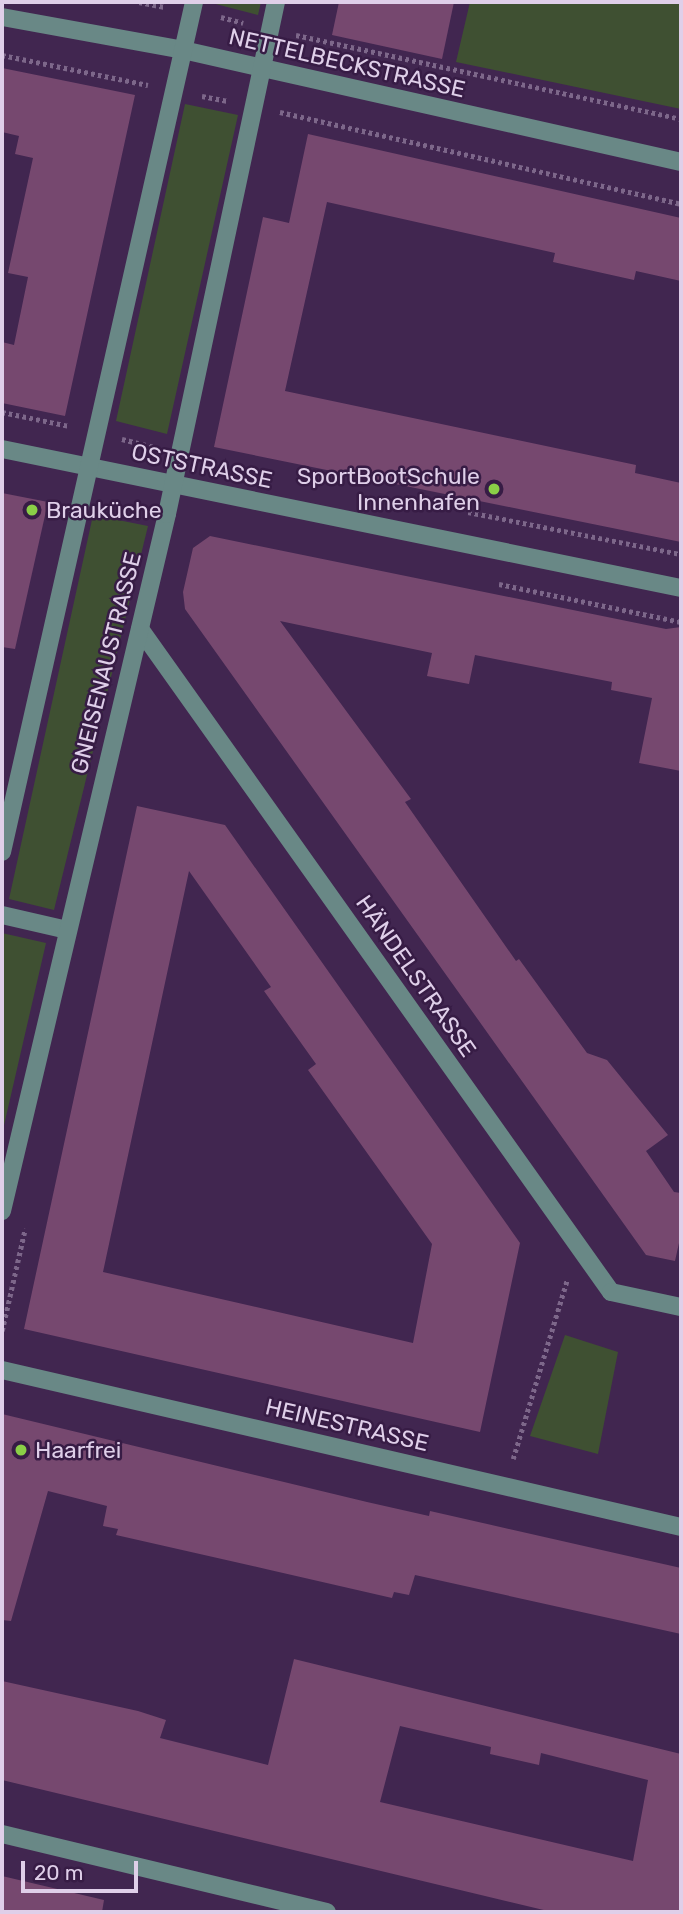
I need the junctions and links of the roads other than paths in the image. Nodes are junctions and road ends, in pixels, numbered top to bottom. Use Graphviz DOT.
graph roads {
  1 [pos="276,2"];
  2 [pos="193,6"];
  3 [pos="2,18"];
  4 [pos="183,50"];
  5 [pos="262,71"];
  6 [pos="681,162"];
  7 [pos="2,449"];
  8 [pos="89,467"];
  9 [pos="174,485"];
  10 [pos="681,588"];
  11 [pos="140,629"];
  12 [pos="2,852"];
  13 [pos="2,915"];
  14 [pos="67,929"];
  15 [pos="2,1211"];
  16 [pos="681,1307"];
  17 [pos="2,1370"];
  18 [pos="681,1527"];
  19 [pos="2,1835"];
  20 [pos="327,1912"];
  1 -- 5 [label="street, GNEISENAUSTRASSE"];
  2 -- 4 [label="street"];
  3 -- 4 [label="street, NETTELBECKSTRASSE"];
  4 -- 5 [label="street, NETTELBECKSTRASSE"];
  4 -- 8 [label="street"];
  5 -- 6 [label="street, NETTELBECKSTRASSE"];
  5 -- 9 [label="street, GNEISENAUSTRASSE"];
  7 -- 8 [label="street, OSTSTRASSE"];
  8 -- 9 [label="street, OSTSTRASSE"];
  8 -- 12 [label="street"];
  9 -- 10 [label="street, OSTSTRASSE"];
  9 -- 11 [label="street, GNEISENAUSTRASSE"];
  11 -- 14 [label="street, GNEISENAUSTRASSE"];
  11 -- 16 [label="street, HÄNDELSTRASSE"];
  13 -- 14 [label="street"];
  14 -- 15 [label="street, GNEISENAUSTRASSE"];
  17 -- 18 [label="street, HEINESTRASSE"];
  19 -- 20 [label="street"];
}
